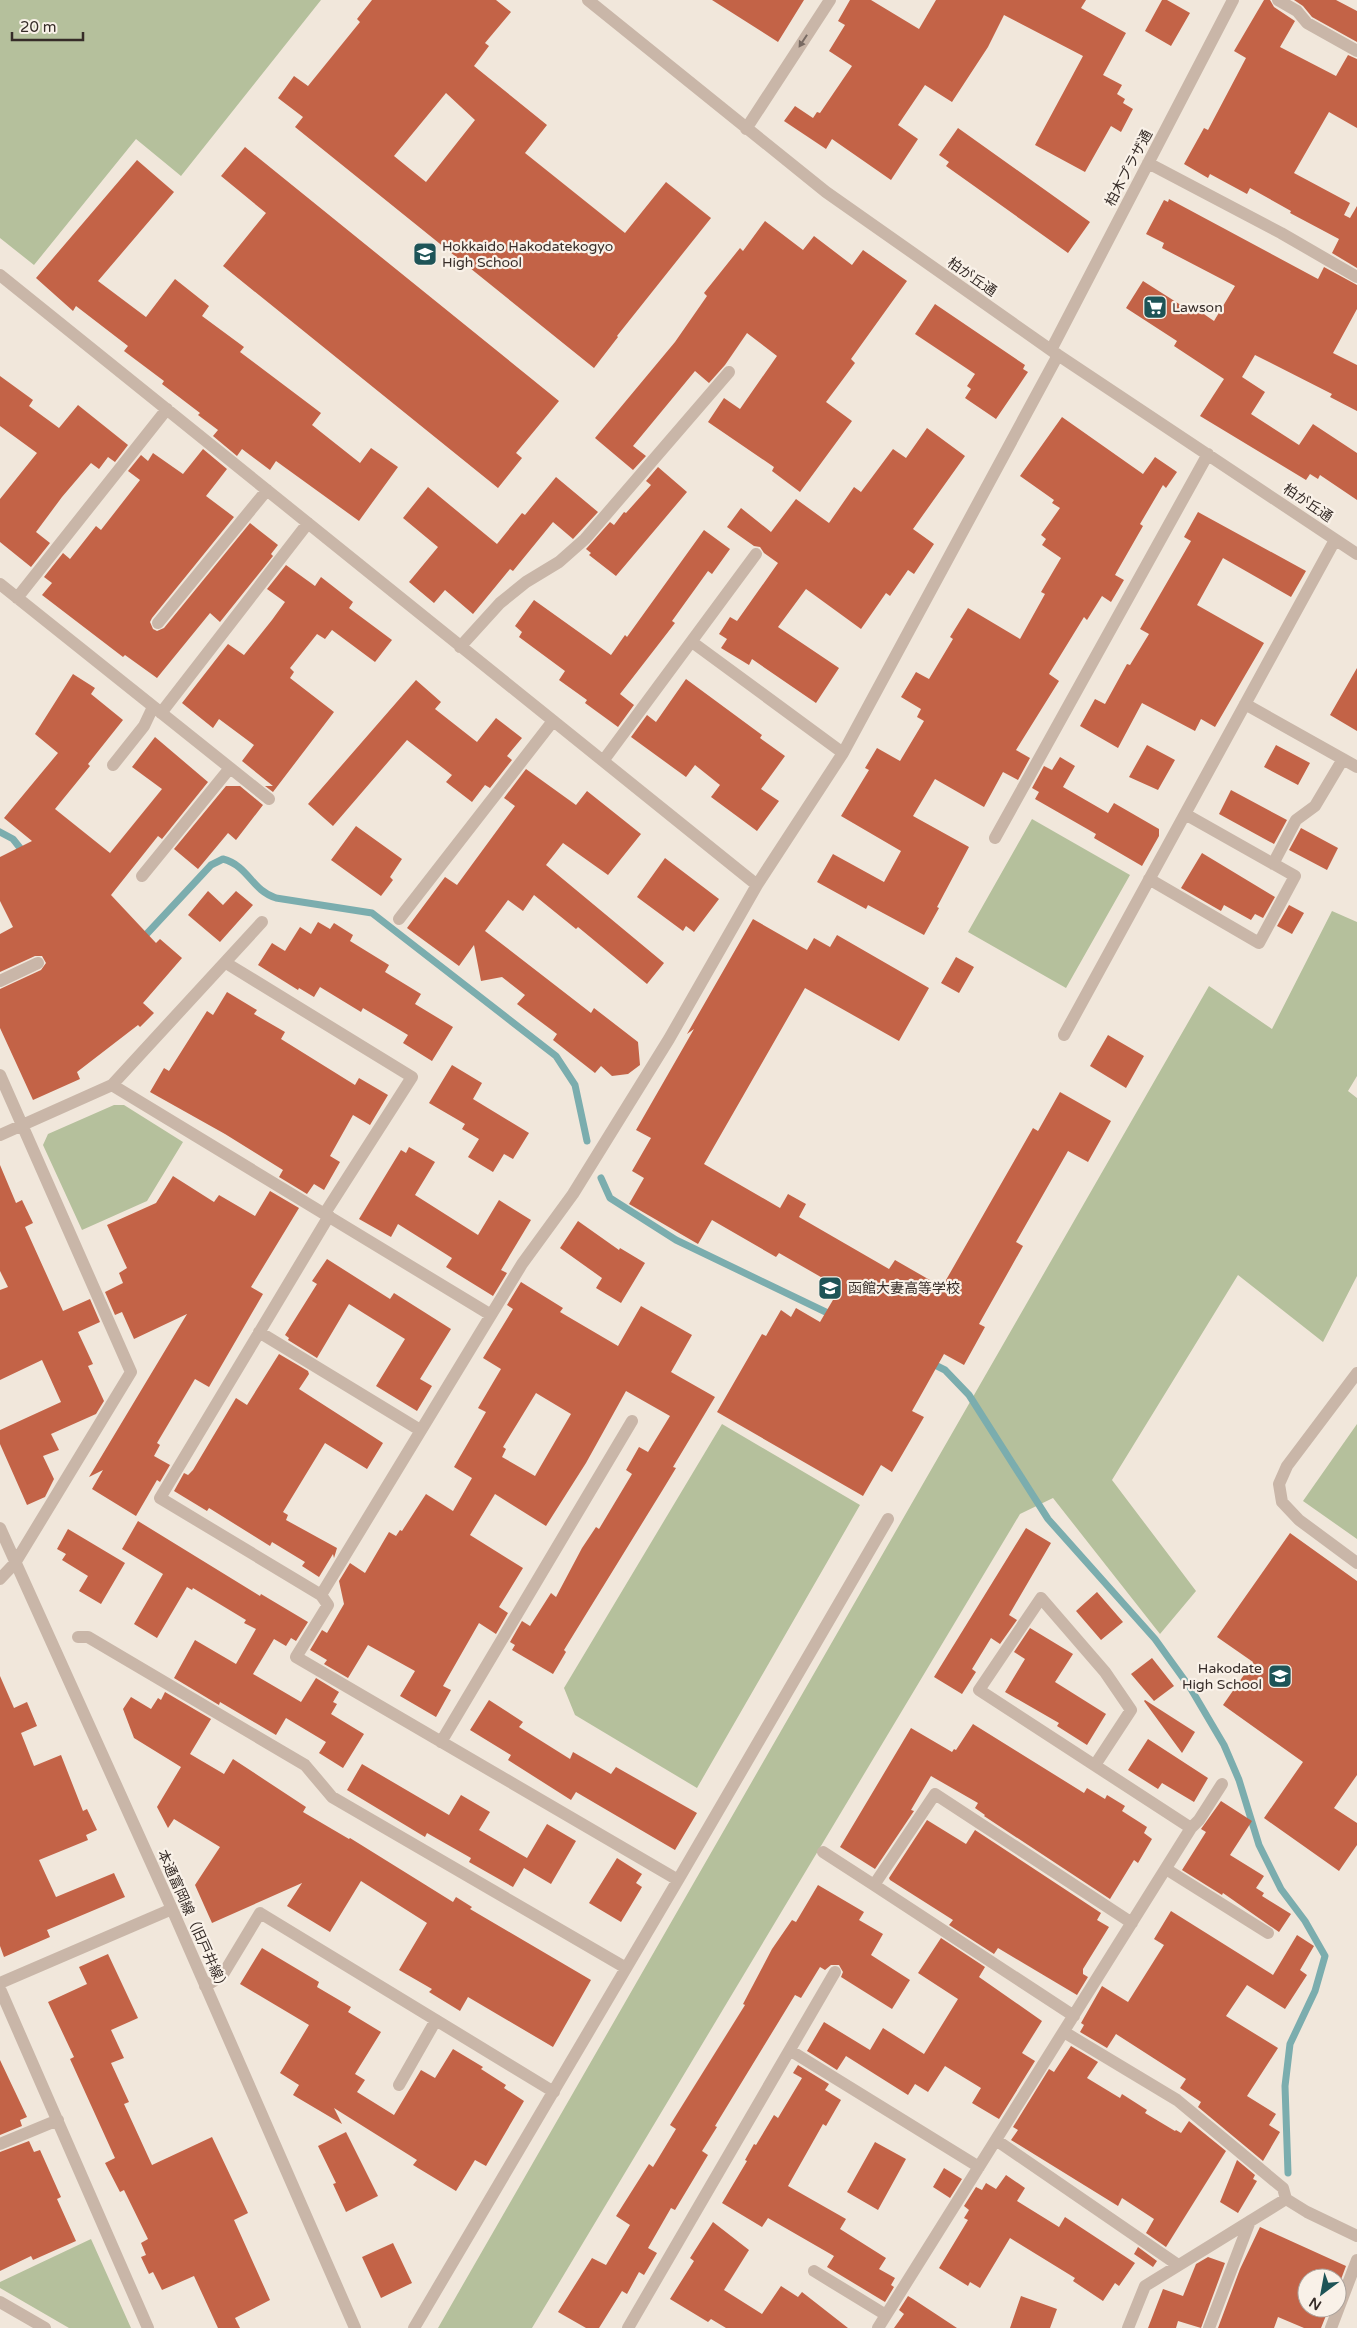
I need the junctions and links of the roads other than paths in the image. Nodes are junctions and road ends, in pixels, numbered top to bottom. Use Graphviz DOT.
graph roads {
  1 [pos="588,0"];
  2 [pos="830,0"];
  3 [pos="1234,0"];
  4 [pos="1278,0"];
  5 [pos="1357,51"];
  6 [pos="746,129"];
  7 [pos="1148,163"];
  8 [pos="0,275"];
  9 [pos="1357,277"];
  10 [pos="1054,352"];
  11 [pos="729,372"];
  12 [pos="167,410"];
  13 [pos="1208,454"];
  14 [pos="266,490"];
  15 [pos="308,523"];
  16 [pos="1335,540"];
  17 [pos="756,554"];
  18 [pos="1357,554"];
  19 [pos="0,584"];
  20 [pos="17,598"];
  21 [pos="158,623"];
  22 [pos="692,642"];
  23 [pos="460,647"];
  24 [pos="1245,704"];
  25 [pos="157,710"];
  26 [pos="553,721"];
  27 [pos="843,753"];
  28 [pos="1343,759"];
  29 [pos="603,761"];
  30 [pos="113,765"];
  31 [pos="1357,767"];
  32 [pos="230,768"];
  33 [pos="269,799"];
  34 [pos="1185,814"];
  35 [pos="995,838"];
  36 [pos="1273,864"];
  37 [pos="142,876"];
  38 [pos="1149,879"];
  39 [pos="757,885"];
  40 [pos="399,919"];
  41 [pos="262,922"];
  42 [pos="38,963"];
  43 [pos="226,963"];
  44 [pos="0,981"];
  45 [pos="1064,1034"];
  46 [pos="0,1075"];
  47 [pos="112,1085"];
  48 [pos="22,1126"];
  49 [pos="0,1135"];
  50 [pos="327,1214"];
  51 [pos="491,1314"];
  52 [pos="259,1332"];
  53 [pos="1357,1373"];
  54 [pos="632,1421"];
  55 [pos="420,1430"];
  56 [pos="888,1519"];
  57 [pos="0,1528"];
  58 [pos="14,1563"];
  59 [pos="1357,1563"];
  60 [pos="0,1579"];
  61 [pos="321,1595"];
  62 [pos="78,1638"];
  63 [pos="441,1742"];
  64 [pos="1095,1765"];
  65 [pos="1222,1784"];
  66 [pos="1191,1828"];
  67 [pos="823,1852"];
  68 [pos="1166,1869"];
  69 [pos="678,1880"];
  70 [pos="874,1885"];
  71 [pos="172,1909"];
  72 [pos="1132,1923"];
  73 [pos="1268,1933"];
  74 [pos="626,1968"];
  75 [pos="835,1972"];
  76 [pos="0,1983"];
  77 [pos="205,1986"];
  78 [pos="0,1989"];
  79 [pos="1074,2016"];
  80 [pos="436,2020"];
  81 [pos="1064,2032"];
  82 [pos="791,2051"];
  83 [pos="399,2085"];
  84 [pos="554,2092"];
  85 [pos="58,2120"];
  86 [pos="996,2140"];
  87 [pos="0,2144"];
  88 [pos="979,2167"];
  89 [pos="1286,2199"];
  90 [pos="1250,2221"];
  91 [pos="1357,2236"];
  92 [pos="1357,2260"];
  93 [pos="1178,2265"];
  94 [pos="814,2271"];
  95 [pos="0,2302"];
  96 [pos="886,2314"];
  97 [pos="44,2328"];
  98 [pos="148,2328"];
  99 [pos="355,2328"];
  100 [pos="414,2328"];
  101 [pos="628,2328"];
  102 [pos="878,2328"];
  103 [pos="1128,2328"];
  104 [pos="1208,2328"];
  105 [pos="1331,2328"];
  1 -- 6 [label="street, 柏が丘通"];
  2 -- 6 [label="street, one-way"];
  3 -- 7 [label="street, 柏木プラザ通"];
  4 -- 5 [label="street"];
  6 -- 10 [label="street, 柏が丘通"];
  7 -- 9 [label="street"];
  7 -- 10 [label="street, 柏木プラザ通"];
  8 -- 12 [label="street"];
  10 -- 13 [label="street, 柏が丘通"];
  10 -- 27 [label="street, 柏木プラザ通"];
  11 -- 23 [label="street"];
  12 -- 14 [label="street"];
  12 -- 20 [label="street"];
  13 -- 16 [label="street, 柏が丘通"];
  13 -- 35 [label="street"];
  14 -- 15 [label="street"];
  14 -- 21 [label="street"];
  15 -- 23 [label="street"];
  15 -- 25 [label="street"];
  16 -- 18 [label="street, 柏が丘通"];
  16 -- 24 [label="street"];
  17 -- 22 [label="street"];
  19 -- 20 [label="street"];
  20 -- 25 [label="street"];
  22 -- 27 [label="street"];
  22 -- 29 [label="street"];
  23 -- 26 [label="street"];
  24 -- 28 [label="street"];
  24 -- 34 [label="street"];
  25 -- 30 [label="street"];
  25 -- 32 [label="street"];
  26 -- 29 [label="street"];
  26 -- 40 [label="street"];
  27 -- 39 [label="street, 柏木プラザ通"];
  28 -- 31 [label="street"];
  28 -- 36 [label="street"];
  29 -- 39 [label="street"];
  32 -- 33 [label="street"];
  32 -- 37 [label="street"];
  34 -- 36 [label="street"];
  34 -- 38 [label="street"];
  36 -- 38 [label="street"];
  38 -- 45 [label="street"];
  39 -- 51 [label="street, 柏木プラザ通"];
  41 -- 43 [label="street"];
  42 -- 44 [label="street"];
  43 -- 47 [label="street"];
  43 -- 50 [label="street"];
  46 -- 48 [label="street"];
  47 -- 48 [label="street"];
  47 -- 50 [label="street"];
  48 -- 49 [label="street"];
  48 -- 58 [label="street"];
  50 -- 51 [label="street"];
  50 -- 52 [label="street"];
  51 -- 55 [label="street, 柏木プラザ通"];
  52 -- 55 [label="street"];
  52 -- 61 [label="street"];
  53 -- 59 [label="street"];
  54 -- 63 [label="street"];
  55 -- 61 [label="street, 柏木プラザ通"];
  56 -- 69 [label="street"];
  57 -- 58 [label="street, 本通富岡線（旧戸井線）"];
  58 -- 60 [label="street"];
  58 -- 71 [label="street, 本通富岡線（旧戸井線）"];
  61 -- 63 [label="street"];
  62 -- 74 [label="street"];
  63 -- 69 [label="street"];
  64 -- 64 [label="street"];
  64 -- 66 [label="street"];
  65 -- 66 [label="street"];
  66 -- 68 [label="street"];
  67 -- 70 [label="street"];
  68 -- 72 [label="street"];
  68 -- 73 [label="street"];
  69 -- 74 [label="street"];
  70 -- 72 [label="street"];
  70 -- 79 [label="street"];
  71 -- 76 [label="street"];
  71 -- 77 [label="street, 本通富岡線（旧戸井線）"];
  72 -- 79 [label="street"];
  74 -- 84 [label="street"];
  75 -- 82 [label="street"];
  77 -- 80 [label="street"];
  77 -- 99 [label="street, 本通富岡線（旧戸井線）"];
  78 -- 85 [label="street"];
  79 -- 81 [label="street"];
  80 -- 83 [label="street"];
  80 -- 84 [label="street"];
  81 -- 86 [label="street"];
  81 -- 89 [label="street"];
  82 -- 88 [label="street"];
  82 -- 101 [label="street"];
  84 -- 100 [label="street"];
  85 -- 87 [label="street"];
  85 -- 98 [label="street"];
  86 -- 88 [label="street"];
  86 -- 93 [label="street"];
  88 -- 96 [label="street"];
  89 -- 90 [label="street"];
  89 -- 91 [label="street"];
  90 -- 93 [label="street"];
  90 -- 104 [label="street"];
  92 -- 105 [label="street"];
  93 -- 103 [label="street"];
  94 -- 96 [label="street"];
  95 -- 97 [label="street"];
  96 -- 102 [label="street"];
}
